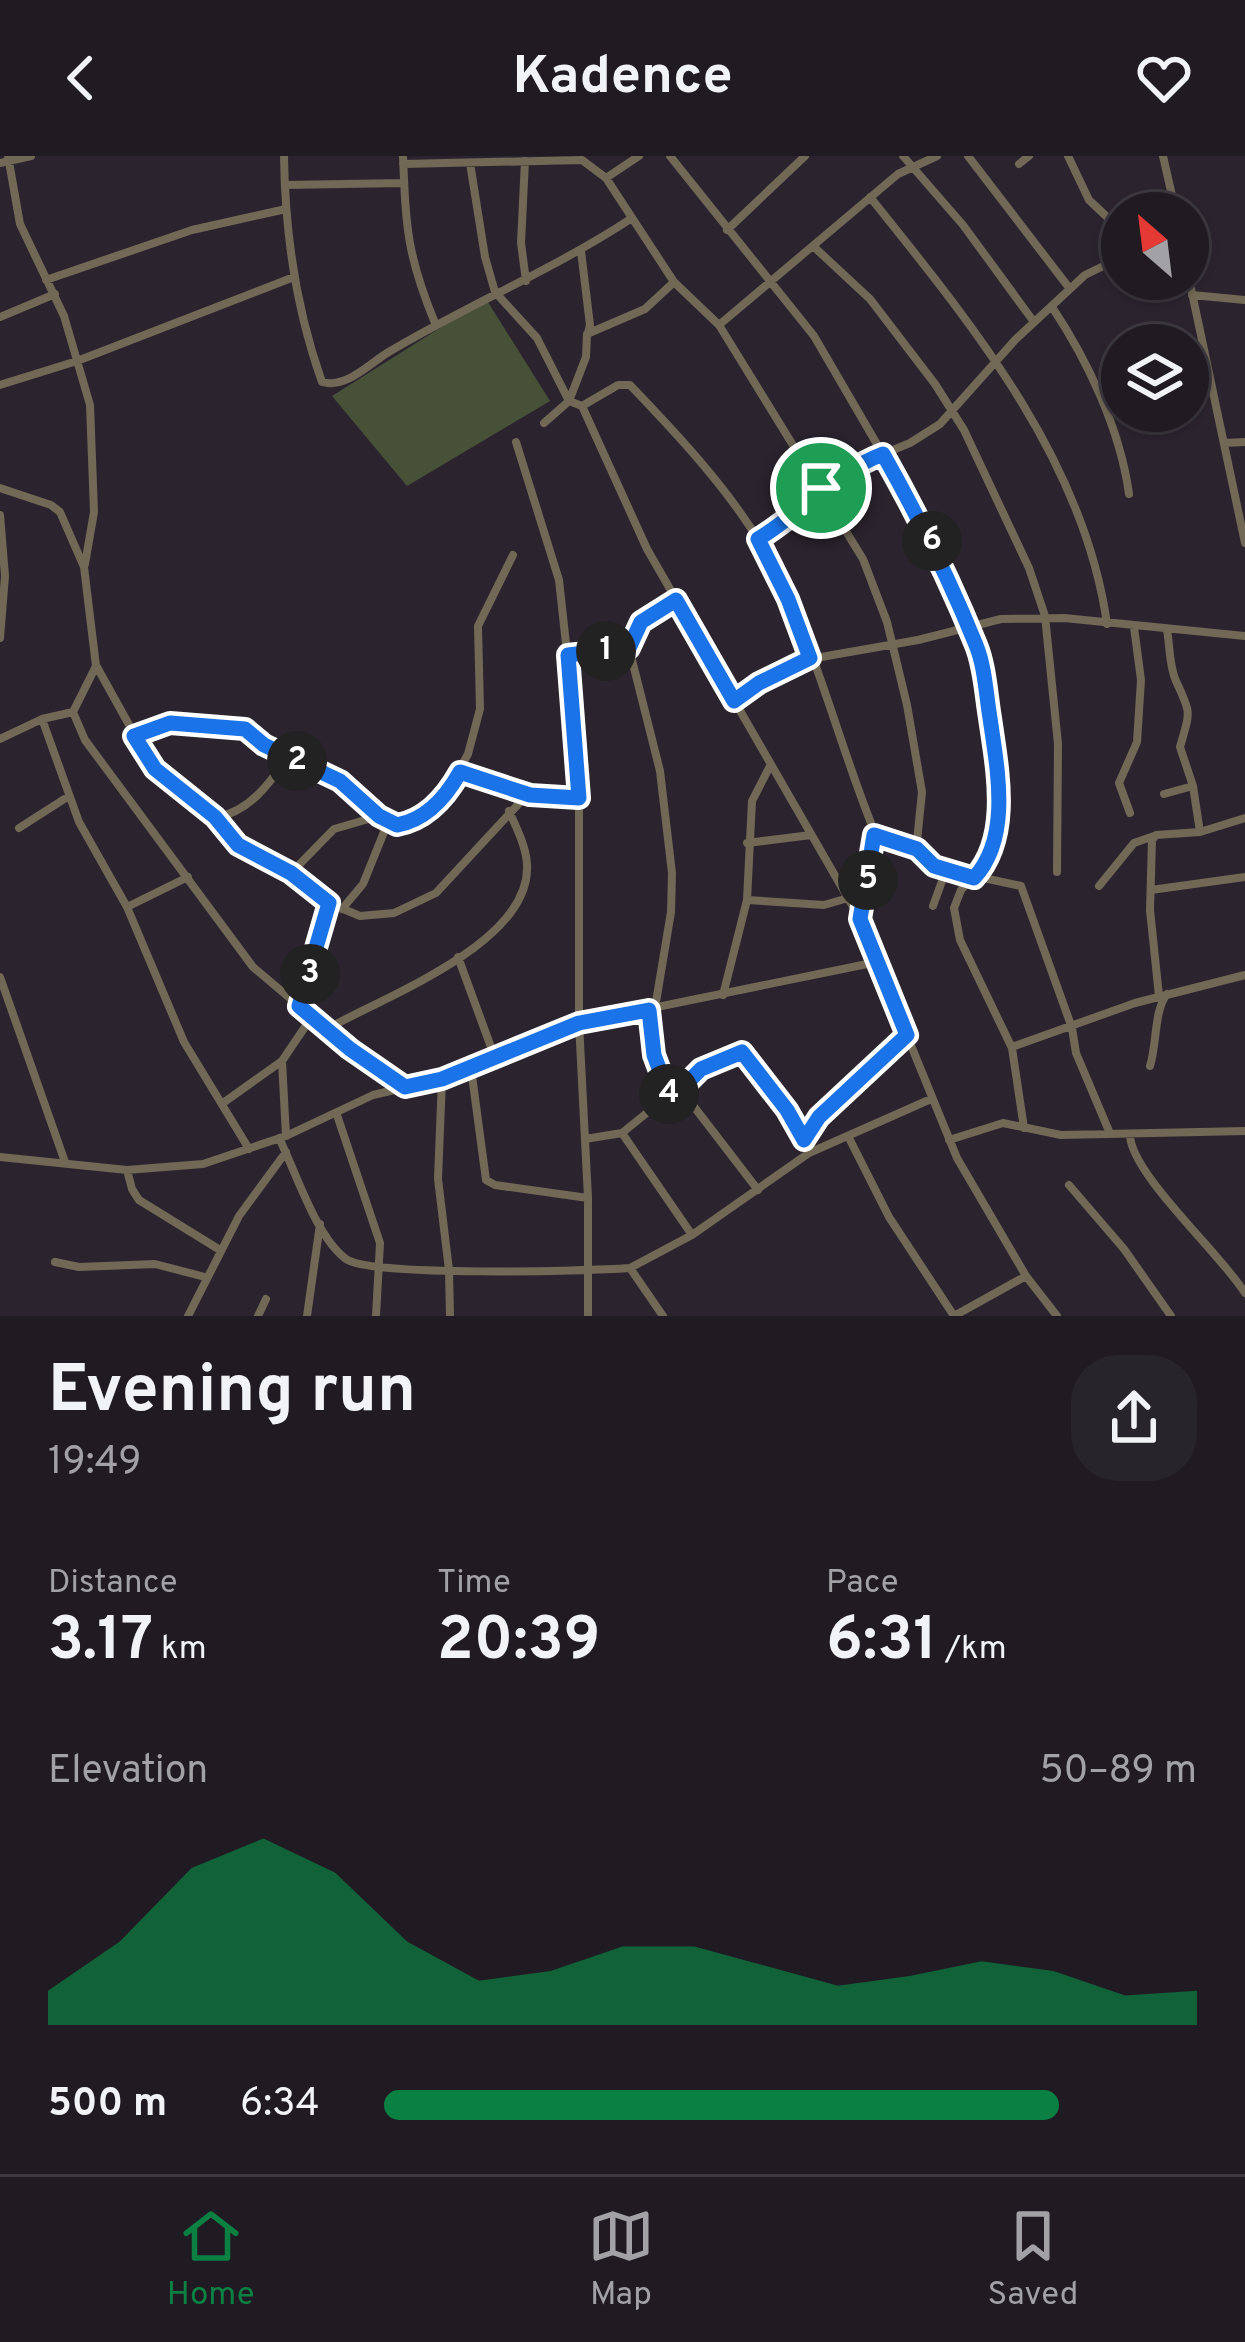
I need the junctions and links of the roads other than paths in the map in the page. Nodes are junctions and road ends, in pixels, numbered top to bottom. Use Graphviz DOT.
graph roads {
  1 [pos="31,156"];
  2 [pos="284,156"];
  3 [pos="639,156"];
  4 [pos="670,156"];
  5 [pos="806,156"];
  6 [pos="904,156"];
  7 [pos="937,156"];
  8 [pos="968,156"];
  9 [pos="1029,156"];
  10 [pos="1068,156"];
  11 [pos="1163,156"];
  12 [pos="581,158"];
  13 [pos="6,160"];
  14 [pos="403,160"];
  15 [pos="525,160"];
  16 [pos="470,163"];
  17 [pos="1019,164"];
  18 [pos="910,167"];
  19 [pos="606,178"];
  20 [pos="404,183"];
  21 [pos="285,185"];
  22 [pos="1171,192"];
  23 [pos="870,197"];
  24 [pos="286,209"];
  25 [pos="1101,211"];
  26 [pos="632,218"];
  27 [pos="727,230"];
  28 [pos="813,246"];
  29 [pos="581,251"];
  30 [pos="1101,265"];
  31 [pos="294,278"];
  32 [pos="46,280"];
  33 [pos="526,281"];
  34 [pos="674,282"];
  35 [pos="770,284"];
  36 [pos="1070,289"];
  37 [pos="495,292"];
  38 [pos="55,294"];
  39 [pos="1209,297"];
  40 [pos="1193,300"];
  41 [pos="1245,300"];
  42 [pos="1052,307"];
  43 [pos="0,317"];
  44 [pos="1034,322"];
  45 [pos="436,323"];
  46 [pos="718,326"];
  47 [pos="587,334"];
  48 [pos="77,361"];
  49 [pos="995,362"];
  50 [pos="0,385"];
  51 [pos="569,400"];
  52 [pos="582,406"];
  53 [pos="953,411"];
  54 [pos="544,423"];
  55 [pos="516,442"];
  56 [pos="1245,442"];
  57 [pos="1224,443"];
  58 [pos="883,454"];
  59 [pos="0,488"];
  60 [pos="821,488"];
  61 [pos="1129,494"];
  62 [pos="0,515"];
  63 [pos="758,539"];
  64 [pos="1245,543"];
  65 [pos="513,554"];
  66 [pos="84,567"];
  67 [pos="676,600"];
  68 [pos="1045,616"];
  69 [pos="1107,624"];
  70 [pos="966,626"];
  71 [pos="1134,627"];
  72 [pos="1167,630"];
  73 [pos="1245,637"];
  74 [pos="0,638"];
  75 [pos="893,645"];
  76 [pos="629,648"];
  77 [pos="568,655"];
  78 [pos="810,658"];
  79 [pos="96,666"];
  80 [pos="734,701"];
  81 [pos="73,712"];
  82 [pos="42,719"];
  83 [pos="134,736"];
  84 [pos="0,739"];
  85 [pos="287,758"];
  86 [pos="770,766"];
  87 [pos="460,772"];
  88 [pos="1193,786"];
  89 [pos="1163,794"];
  90 [pos="530,795"];
  91 [pos="69,796"];
  92 [pos="579,798"];
  93 [pos="509,810"];
  94 [pos="1130,813"];
  95 [pos="215,817"];
  96 [pos="1245,818"];
  97 [pos="383,819"];
  98 [pos="19,829"];
  99 [pos="1200,832"];
  100 [pos="811,835"];
  101 [pos="874,835"];
  102 [pos="1156,835"];
  103 [pos="747,844"];
  104 [pos="917,849"];
  105 [pos="946,870"];
  106 [pos="1058,872"];
  107 [pos="291,873"];
  108 [pos="188,877"];
  109 [pos="1245,877"];
  110 [pos="974,878"];
  111 [pos="1099,886"];
  112 [pos="1151,890"];
  113 [pos="848,898"];
  114 [pos="747,900"];
  115 [pos="329,903"];
  116 [pos="933,906"];
  117 [pos="127,907"];
  118 [pos="342,909"];
  119 [pos="860,919"];
  120 [pos="458,957"];
  121 [pos="877,962"];
  122 [pos="1245,975"];
  123 [pos="0,977"];
  124 [pos="722,994"];
  125 [pos="1163,995"];
  126 [pos="299,1006"];
  127 [pos="652,1009"];
  128 [pos="313,1016"];
  129 [pos="579,1023"];
  130 [pos="1072,1028"];
  131 [pos="327,1029"];
  132 [pos="907,1035"];
  133 [pos="1012,1048"];
  134 [pos="495,1058"];
  135 [pos="282,1061"];
  136 [pos="1150,1066"];
  137 [pos="471,1068"];
  138 [pos="442,1079"];
  139 [pos="405,1087"];
  140 [pos="680,1090"];
  141 [pos="669,1095"];
  142 [pos="932,1099"];
  143 [pos="224,1103"];
  144 [pos="338,1114"];
  145 [pos="1024,1128"];
  146 [pos="1108,1131"];
  147 [pos="1245,1131"];
  148 [pos="622,1133"];
  149 [pos="1130,1135"];
  150 [pos="848,1136"];
  151 [pos="283,1137"];
  152 [pos="585,1139"];
  153 [pos="804,1140"];
  154 [pos="949,1141"];
  155 [pos="249,1149"];
  156 [pos="286,1152"];
  157 [pos="809,1153"];
  158 [pos="0,1156"];
  159 [pos="65,1162"];
  160 [pos="127,1170"];
  161 [pos="1069,1185"];
  162 [pos="758,1190"];
  163 [pos="588,1198"];
  164 [pos="320,1224"];
  165 [pos="692,1235"];
  166 [pos="220,1250"];
  167 [pos="55,1262"];
  168 [pos="380,1268"];
  169 [pos="630,1268"];
  170 [pos="449,1270"];
  171 [pos="589,1270"];
  172 [pos="1026,1276"];
  173 [pos="205,1277"];
  174 [pos="1245,1293"];
  175 [pos="266,1299"];
  176 [pos="661,1314"];
  177 [pos="188,1316"];
  178 [pos="258,1316"];
  179 [pos="307,1316"];
  180 [pos="376,1316"];
  181 [pos="451,1316"];
  182 [pos="588,1316"];
  183 [pos="649,1316"];
  184 [pos="1057,1316"];
  185 [pos="1171,1316"];
  1 -- 13 [label="street"];
  2 -- 21 [label="street"];
  3 -- 19 [label="street"];
  4 -- 27 [label="street"];
  5 -- 27 [label="street"];
  6 -- 18 [label="street"];
  7 -- 18 [label="street"];
  8 -- 36 [label="street"];
  9 -- 17 [label="street"];
  10 -- 25 [label="street"];
  11 -- 22 [label="street"];
  12 -- 15 [label="street"];
  12 -- 19 [label="street"];
  13 -- 32 [label="street"];
  14 -- 16 [label="street"];
  14 -- 20 [label="street"];
  15 -- 16 [label="street"];
  15 -- 33 [label="street"];
  16 -- 37 [label="street"];
  18 -- 23 [label="street"];
  18 -- 44 [label="street"];
  19 -- 26 [label="street"];
  20 -- 21 [label="street"];
  20 -- 45 [label="street"];
  21 -- 24 [label="street"];
  23 -- 28 [label="street"];
  23 -- 49 [label="street"];
  24 -- 31 [label="street"];
  24 -- 32 [label="street"];
  26 -- 29 [label="street"];
  26 -- 34 [label="street"];
  27 -- 35 [label="street"];
  28 -- 35 [label="street"];
  28 -- 53 [label="street"];
  29 -- 33 [label="street"];
  29 -- 47 [label="street"];
  30 -- 36 [label="street"];
  31 -- 45 [label="street"];
  31 -- 48 [label="street"];
  32 -- 38 [label="street"];
  33 -- 37 [label="street"];
  34 -- 46 [label="street"];
  34 -- 47 [label="street"];
  35 -- 46 [label="street"];
  35 -- 58 [label="street"];
  36 -- 42 [label="street"];
  37 -- 45 [label="street"];
  37 -- 51 [label="street"];
  38 -- 43 [label="street"];
  38 -- 48 [label="street"];
  39 -- 41 [label="street"];
  40 -- 57 [label="street"];
  42 -- 44 [label="street"];
  42 -- 61 [label="street"];
  44 -- 49 [label="street"];
  46 -- 60 [label="street"];
  47 -- 51 [label="street"];
  48 -- 50 [label="street"];
  48 -- 66 [label="street"];
  49 -- 53 [label="street"];
  49 -- 69 [label="street"];
  51 -- 52 [label="street"];
  51 -- 54 [label="street"];
  52 -- 63 [label="street"];
  52 -- 67 [label="street"];
  53 -- 58 [label="street"];
  53 -- 68 [label="street"];
  55 -- 77 [label="street"];
  56 -- 57 [label="street"];
  57 -- 64 [label="street"];
  58 -- 60 [label="street"];
  58 -- 70 [label="street"];
  59 -- 66 [label="street"];
  60 -- 63 [label="street"];
  60 -- 75 [label="street"];
  62 -- 74 [label="street"];
  63 -- 78 [label="street"];
  65 -- 87 [label="street"];
  66 -- 79 [label="street"];
  67 -- 76 [label="street"];
  67 -- 80 [label="street"];
  68 -- 69 [label="street"];
  68 -- 70 [label="street"];
  68 -- 106 [label="street"];
  69 -- 71 [label="street"];
  70 -- 75 [label="street"];
  70 -- 110 [label="street"];
  71 -- 72 [label="street"];
  71 -- 94 [label="street"];
  72 -- 73 [label="street"];
  72 -- 88 [label="street"];
  75 -- 78 [label="street"];
  75 -- 104 [label="street"];
  76 -- 77 [label="street"];
  76 -- 127 [label="street"];
  77 -- 92 [label="street"];
  78 -- 80 [label="street"];
  78 -- 101 [label="street"];
  79 -- 81 [label="street"];
  79 -- 83 [label="street"];
  80 -- 86 [label="street"];
  81 -- 82 [label="street"];
  81 -- 108 [label="street"];
  82 -- 84 [label="street"];
  82 -- 91 [label="street"];
  83 -- 85 [label="street"];
  83 -- 95 [label="street"];
  85 -- 95 [label="street"];
  85 -- 97 [label="street"];
  86 -- 100 [label="street"];
  86 -- 103 [label="street"];
  87 -- 90 [label="street"];
  87 -- 97 [label="street"];
  88 -- 89 [label="street"];
  88 -- 99 [label="street"];
  90 -- 92 [label="street"];
  90 -- 93 [label="street"];
  91 -- 98 [label="street"];
  91 -- 117 [label="street"];
  92 -- 129 [label="street"];
  93 -- 118 [label="street"];
  93 -- 120 [label="street"];
  95 -- 107 [label="street"];
  96 -- 99 [label="street"];
  97 -- 107 [label="street"];
  97 -- 118 [label="street"];
  99 -- 102 [label="street"];
  100 -- 103 [label="street"];
  100 -- 113 [label="street"];
  101 -- 104 [label="street"];
  101 -- 119 [label="street"];
  102 -- 111 [label="street"];
  102 -- 112 [label="street"];
  103 -- 114 [label="street"];
  104 -- 105 [label="street"];
  105 -- 110 [label="street"];
  105 -- 116 [label="street"];
  107 -- 115 [label="street"];
  108 -- 117 [label="street"];
  108 -- 126 [label="street"];
  109 -- 112 [label="street"];
  110 -- 130 [label="street"];
  110 -- 133 [label="street"];
  112 -- 125 [label="street"];
  113 -- 114 [label="street"];
  113 -- 119 [label="street"];
  114 -- 124 [label="street"];
  115 -- 118 [label="street"];
  115 -- 126 [label="street"];
  117 -- 143 [label="street"];
  119 -- 121 [label="street"];
  120 -- 131 [label="street"];
  120 -- 134 [label="street"];
  121 -- 124 [label="street"];
  121 -- 132 [label="street"];
  122 -- 125 [label="street"];
  123 -- 159 [label="street"];
  124 -- 127 [label="street"];
  125 -- 130 [label="street"];
  125 -- 136 [label="street"];
  126 -- 128 [label="street"];
  127 -- 129 [label="street"];
  127 -- 141 [label="street"];
  128 -- 131 [label="street"];
  128 -- 135 [label="street"];
  129 -- 134 [label="street"];
  129 -- 152 [label="street"];
  130 -- 133 [label="street"];
  130 -- 146 [label="street"];
  131 -- 139 [label="street"];
  132 -- 142 [label="street"];
  132 -- 153 [label="street"];
  133 -- 145 [label="street"];
  134 -- 137 [label="street"];
  135 -- 143 [label="street"];
  135 -- 151 [label="street"];
  137 -- 138 [label="street"];
  137 -- 163 [label="street"];
  138 -- 139 [label="street"];
  138 -- 170 [label="street"];
  139 -- 144 [label="street"];
  140 -- 141 [label="street"];
  140 -- 153 [label="street"];
  140 -- 162 [label="street"];
  141 -- 148 [label="street"];
  142 -- 150 [label="street"];
  142 -- 154 [label="street"];
  143 -- 155 [label="street"];
  144 -- 151 [label="street"];
  144 -- 168 [label="street"];
  145 -- 146 [label="street"];
  145 -- 154 [label="street"];
  146 -- 149 [label="street"];
  147 -- 149 [label="street"];
  148 -- 152 [label="street"];
  148 -- 165 [label="street"];
  149 -- 174 [label="street"];
  150 -- 157 [label="street"];
  150 -- 172 [label="street"];
  151 -- 155 [label="street"];
  151 -- 156 [label="street"];
  152 -- 163 [label="street"];
  153 -- 157 [label="street"];
  154 -- 172 [label="street"];
  155 -- 160 [label="street"];
  156 -- 164 [label="street"];
  156 -- 166 [label="street"];
  157 -- 162 [label="street"];
  158 -- 159 [label="street"];
  159 -- 160 [label="street"];
  160 -- 166 [label="street"];
  161 -- 185 [label="street"];
  162 -- 165 [label="street"];
  163 -- 171 [label="street"];
  164 -- 168 [label="street"];
  164 -- 179 [label="street"];
  165 -- 169 [label="street"];
  166 -- 173 [label="street"];
  167 -- 173 [label="street"];
  168 -- 170 [label="street"];
  168 -- 180 [label="street"];
  169 -- 171 [label="street"];
  169 -- 176 [label="street"];
  170 -- 171 [label="street"];
  170 -- 181 [label="street"];
  171 -- 182 [label="street"];
  172 -- 184 [label="street"];
  173 -- 177 [label="street"];
  175 -- 178 [label="street"];
  176 -- 183 [label="street"];
}
